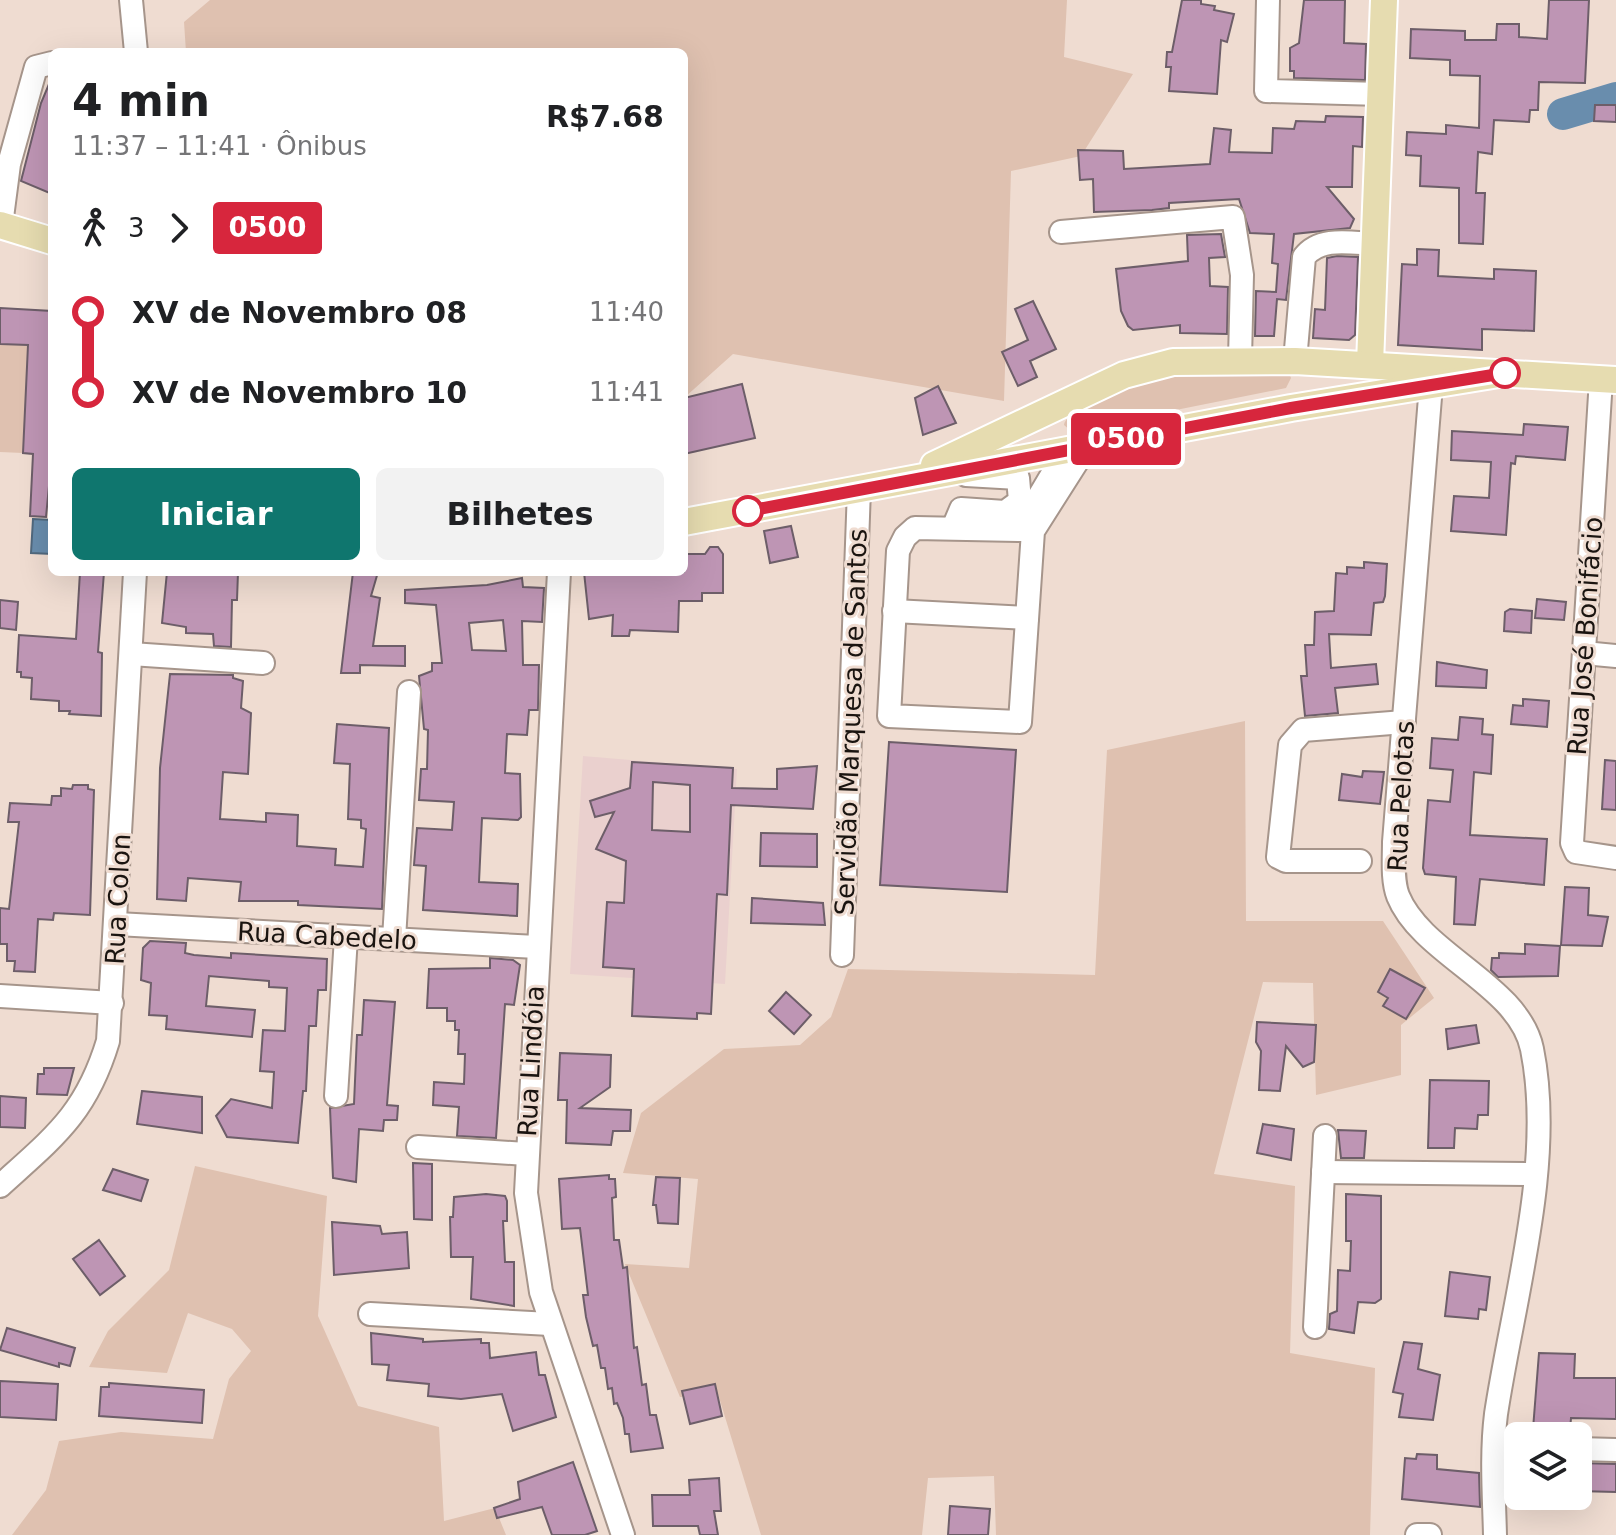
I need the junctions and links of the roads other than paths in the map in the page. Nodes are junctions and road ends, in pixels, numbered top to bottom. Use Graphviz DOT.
graph roads {
  1 [pos="131,0"];
  2 [pos="1268,0"];
  3 [pos="1384,0"];
  4 [pos="136,48"];
  5 [pos="48,64"];
  6 [pos="1381,94"];
  7 [pos="9,228"];
  8 [pos="1061,232"];
  9 [pos="48,240"];
  10 [pos="1374,244"];
  11 [pos="48,250"];
  12 [pos="1240,359"];
  13 [pos="1295,361"];
  14 [pos="1370,364"];
  15 [pos="1505,373"];
  16 [pos="1608,379"];
  17 [pos="1431,385"];
  18 [pos="1074,399"];
  19 [pos="1291,408"];
  20 [pos="1087,446"];
  21 [pos="1058,452"];
  22 [pos="946,472"];
  23 [pos="899,481"];
  24 [pos="859,489"];
  25 [pos="688,521"];
  26 [pos="953,528"];
  27 [pos="135,576"];
  28 [pos="559,576"];
  29 [pos="894,611"];
  30 [pos="1027,618"];
  31 [pos="1584,653"];
  32 [pos="131,654"];
  33 [pos="1616,656"];
  34 [pos="263,663"];
  35 [pos="409,692"];
  36 [pos="1404,722"];
  37 [pos="1616,858"];
  38 [pos="1360,861"];
  39 [pos="117,924"];
  40 [pos="346,937"];
  41 [pos="394,939"];
  42 [pos="537,947"];
  43 [pos="842,955"];
  44 [pos="0,996"];
  45 [pos="112,1003"];
  46 [pos="336,1096"];
  47 [pos="1325,1136"];
  48 [pos="418,1147"];
  49 [pos="526,1154"];
  50 [pos="1323,1172"];
  51 [pos="1535,1174"];
  52 [pos="0,1186"];
  53 [pos="370,1314"];
  54 [pos="550,1324"];
  55 [pos="1315,1327"];
  56 [pos="1592,1449"];
  57 [pos="1616,1450"];
  58 [pos="623,1535"];
  59 [pos="1417,1535"];
  60 [pos="1430,1535"];
  61 [pos="1495,1535"];
  1 -- 4 [label="street"];
  2 -- 6 [label="street"];
  3 -- 6 [label="main road"];
  5 -- 7 [label="street"];
  6 -- 10 [label="main road"];
  7 -- 9 [label="main road"];
  7 -- 11 [label="main road"];
  8 -- 12 [label="street"];
  10 -- 13 [label="street"];
  10 -- 14 [label="main road"];
  12 -- 13 [label="main road"];
  12 -- 18 [label="main road"];
  13 -- 14 [label="main road"];
  13 -- 19 [label="main road"];
  14 -- 15 [label="main road"];
  15 -- 16 [label="main road"];
  15 -- 17 [label="main road"];
  16 -- 31 [label="street, Rua José Bonifácio"];
  17 -- 19 [label="main road"];
  17 -- 36 [label="street, Rua Pelotas"];
  18 -- 21 [label="main road"];
  18 -- 23 [label="main road"];
  19 -- 20 [label="main road"];
  20 -- 21 [label="main road"];
  20 -- 30 [label="street"];
  21 -- 22 [label="main road"];
  21 -- 26 [label="street"];
  22 -- 23 [label="main road"];
  22 -- 26 [label="street"];
  23 -- 24 [label="main road"];
  24 -- 25 [label="main road"];
  24 -- 43 [label="street, Servidão Marquesa de Santos"];
  26 -- 29 [label="street"];
  27 -- 32 [label="street, Rua Colon"];
  28 -- 42 [label="street, Rua Lindóia"];
  29 -- 30 [label="street"];
  29 -- 30 [label="street"];
  31 -- 33 [label="street"];
  31 -- 37 [label="street, Rua José Bonifácio"];
  32 -- 34 [label="street"];
  32 -- 39 [label="street, Rua Colon"];
  35 -- 41 [label="street"];
  36 -- 38 [label="street"];
  36 -- 51 [label="street, Rua Pelotas"];
  39 -- 40 [label="street, Rua Cabedelo"];
  39 -- 45 [label="street, Rua Colon"];
  40 -- 41 [label="street, Rua Cabedelo"];
  40 -- 46 [label="street"];
  41 -- 42 [label="street, Rua Cabedelo"];
  42 -- 49 [label="street, Rua Lindóia"];
  44 -- 45 [label="street"];
  45 -- 52 [label="street, Rua Colon"];
  47 -- 50 [label="street"];
  48 -- 49 [label="street"];
  49 -- 54 [label="street, Rua Lindóia"];
  50 -- 51 [label="street"];
  50 -- 55 [label="street"];
  51 -- 61 [label="street, Rua Pelotas"];
  53 -- 54 [label="street"];
  54 -- 58 [label="street, Rua Lindóia"];
  56 -- 57 [label="street"];
  59 -- 60 [label="street"];
}
